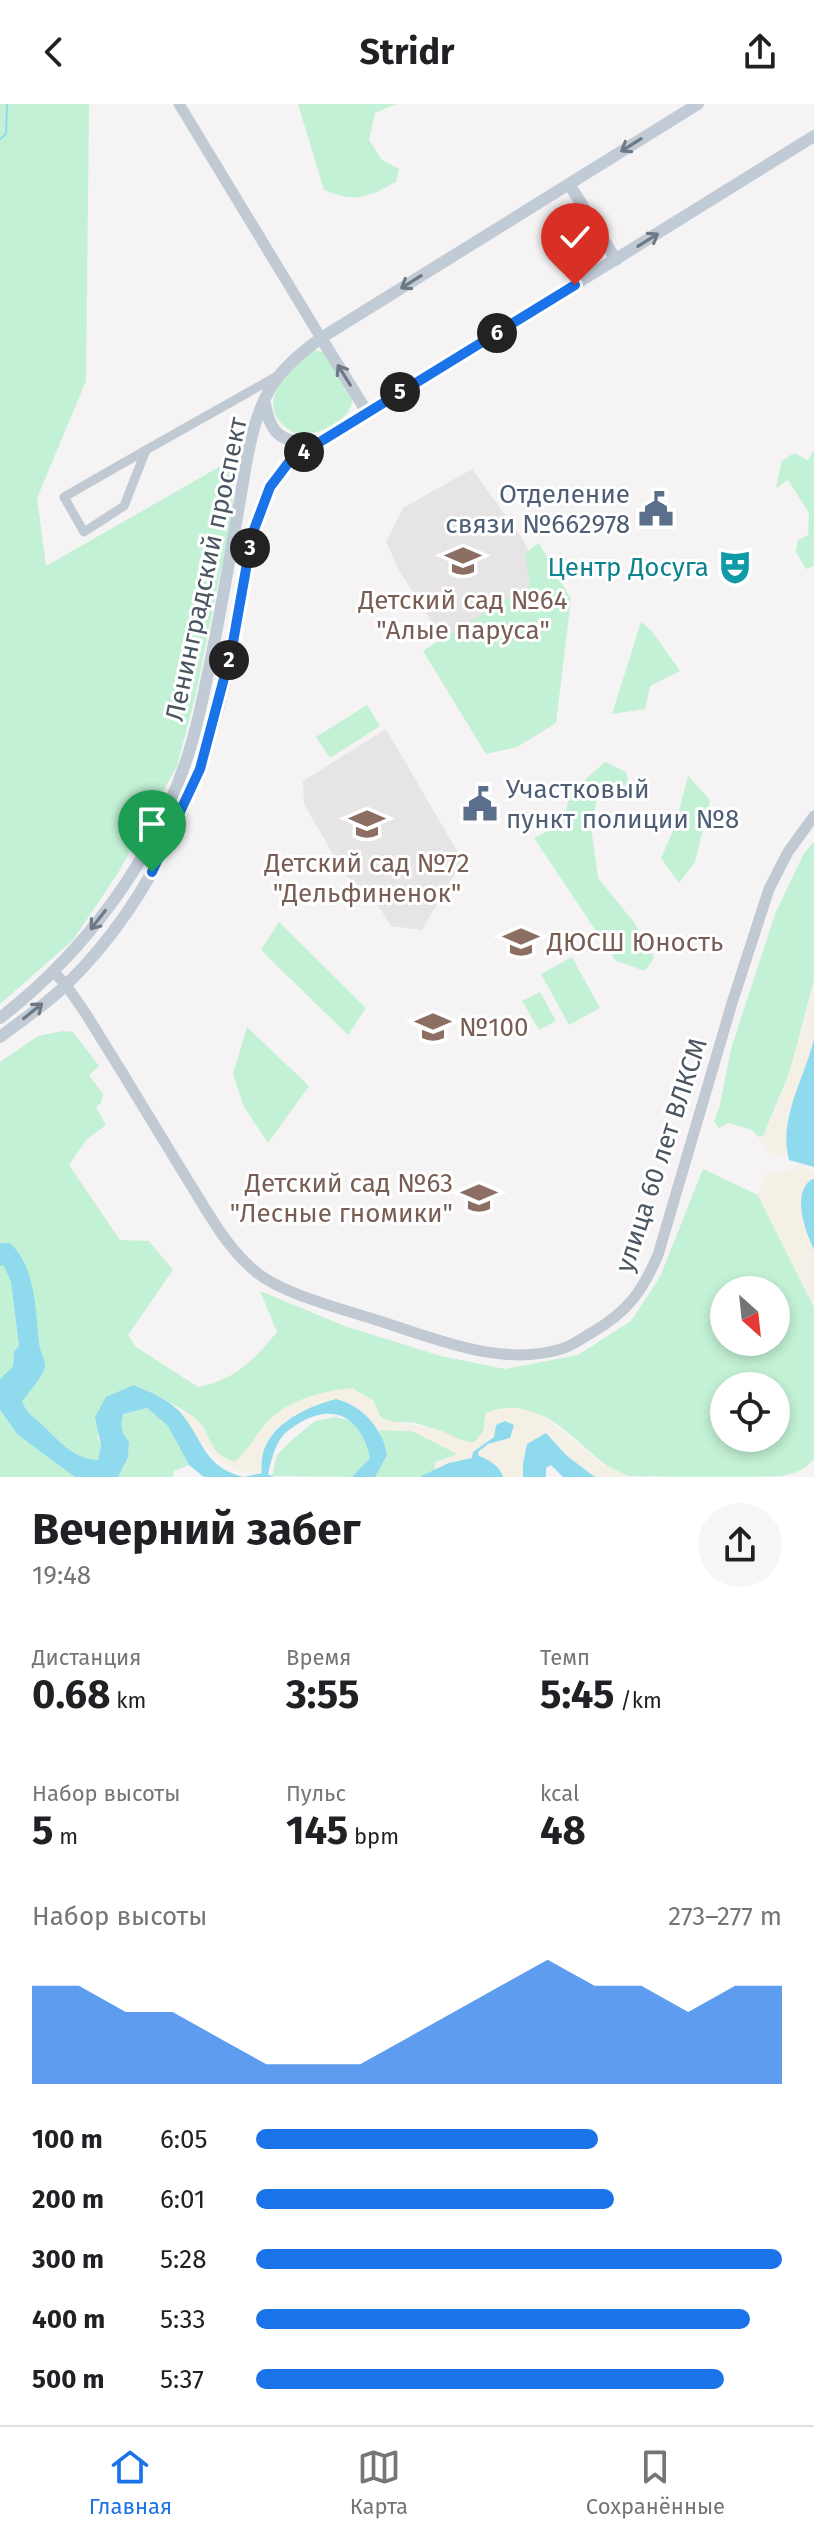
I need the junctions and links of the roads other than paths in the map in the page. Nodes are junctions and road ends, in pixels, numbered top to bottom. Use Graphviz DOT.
graph roads {
  1 [pos="179,104"];
  2 [pos="698,104"];
  3 [pos="814,136"];
  4 [pos="569,184"];
  5 [pos="616,260"];
  6 [pos="321,338"];
  7 [pos="280,374"];
  8 [pos="264,401"];
  9 [pos="367,412"];
  10 [pos="315,445"];
  11 [pos="146,450"];
  12 [pos="814,816"];
  13 [pos="54,972"];
  14 [pos="66,985"];
  15 [pos="0,1018"];
  16 [pos="0,1037"];
  1 -- 6 [label="street"];
  2 -- 4 [label="main road, Ленинградский проспект, one-way"];
  5 -- 3 [label="main road, Ленинградский проспект, one-way"];
  4 -- 5 [label="main road"];
  4 -- 6 [label="main road, Ленинградский проспект, one-way"];
  5 -- 9 [label="main road, Ленинградский проспект"];
  6 -- 7 [label="main road, Ленинградский проспект"];
  9 -- 6 [label="main road, one-way"];
  7 -- 8 [label="main road, Ленинградский проспект"];
  7 -- 11 [label="street"];
  8 -- 10 [label="main road"];
  8 -- 13 [label="main road, Ленинградский проспект, one-way"];
  9 -- 10 [label="main road, Ленинградский проспект"];
  10 -- 14 [label="main road, Ленинградский проспект"];
  11 -- 11 [label="street"];
  12 -- 14 [label="street, улица 60 лет ВЛКСМ"];
  13 -- 14 [label="street, улица 60 лет ВЛКСМ"];
  13 -- 15 [label="main road, Ленинградский проспект"];
  16 -- 14 [label="main road, Ленинградский проспект, one-way"];
}
